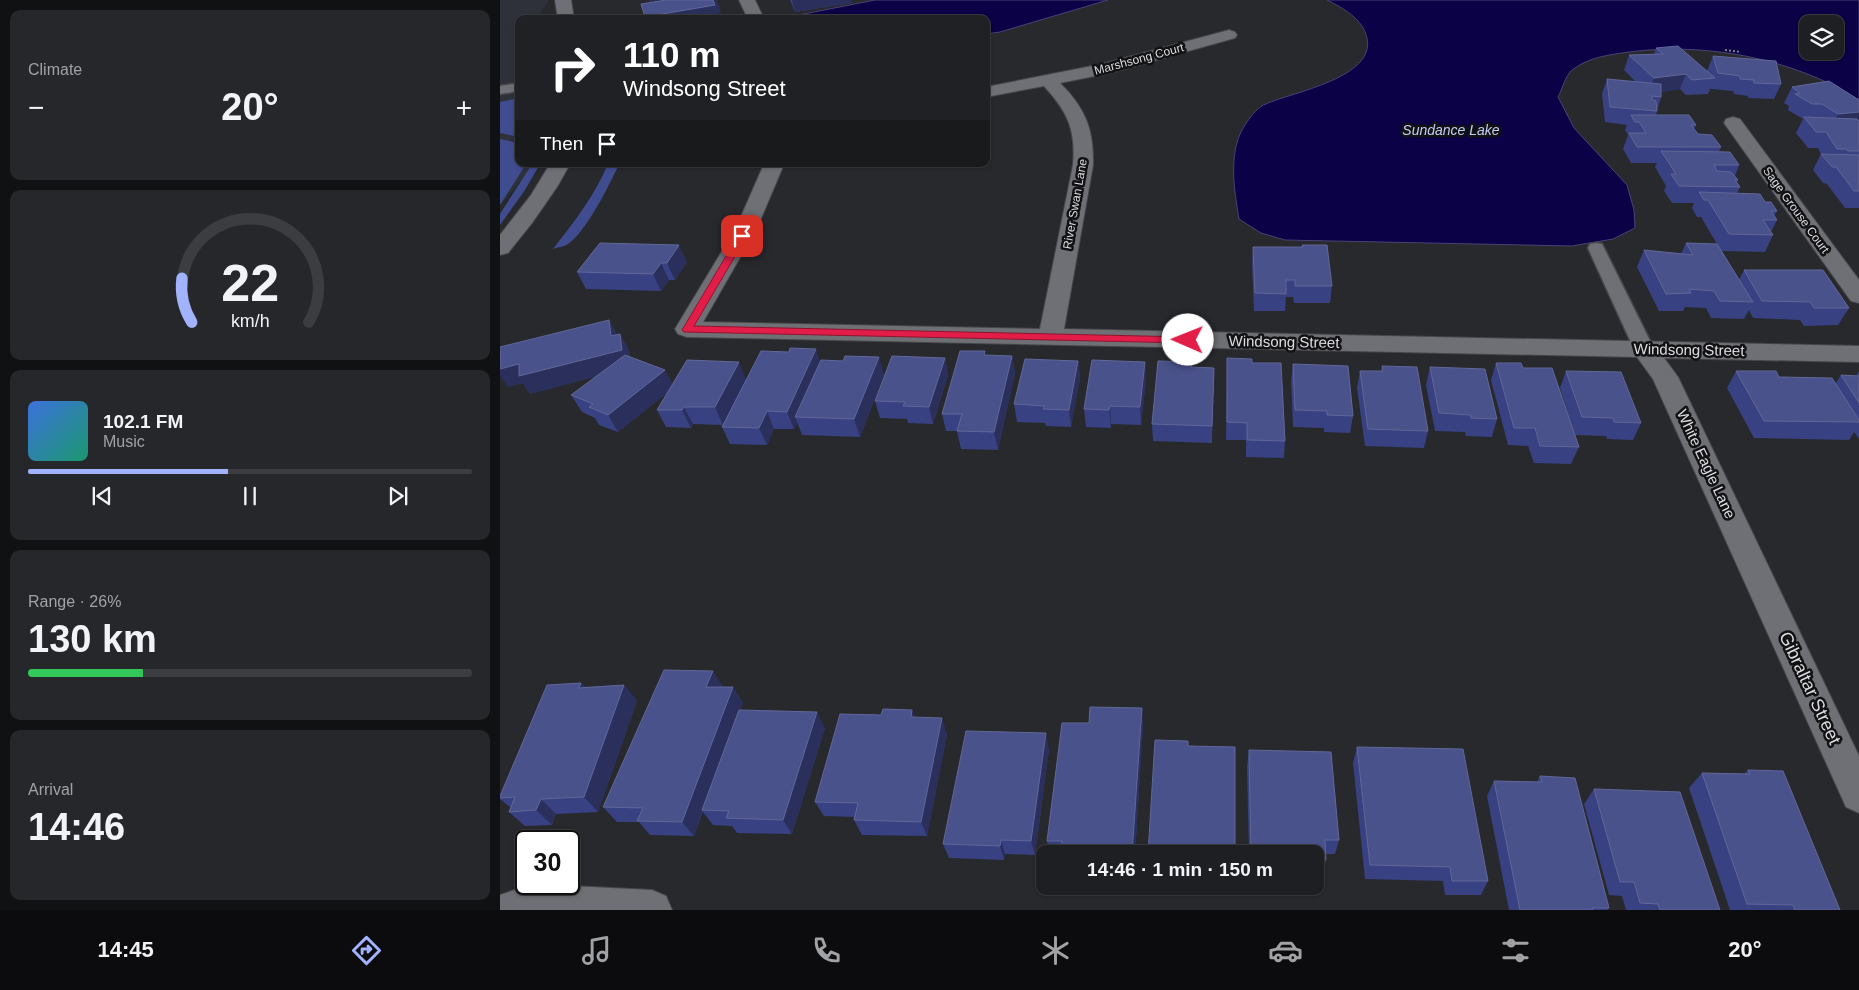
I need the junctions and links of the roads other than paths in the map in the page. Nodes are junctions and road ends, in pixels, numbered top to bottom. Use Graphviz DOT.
graph roads {
  1 [pos="563,0"];
  2 [pos="747,0"];
  3 [pos="565,15"];
  4 [pos="754,15"];
  5 [pos="1228,35"];
  6 [pos="1049,81"];
  7 [pos="515,88"];
  8 [pos="500,90"];
  9 [pos="990,91"];
  10 [pos="1733,123"];
  11 [pos="558,167"];
  12 [pos="773,167"];
  13 [pos="500,248"];
  14 [pos="1596,248"];
  15 [pos="1859,296"];
  16 [pos="1050,337"];
  17 [pos="1644,350"];
  18 [pos="1859,354"];
  19 [pos="1761,582"];
  20 [pos="1859,795"];
  21 [pos="510,910"];
  22 [pos="652,910"];
  1 -- 3 [label="street"];
  2 -- 4 [label="street"];
  5 -- 6 [label="street, Marshsong Court"];
  6 -- 9 [label="street, Marshsong Court"];
  6 -- 16 [label="street, River Swan Lane"];
  7 -- 8 [label="lane"];
  10 -- 15 [label="street, Sage Grouse Court"];
  11 -- 13 [label="street"];
  12 -- 16 [label="street, Windsong Street"];
  14 -- 17 [label="lane"];
  16 -- 17 [label="street, Windsong Street"];
  17 -- 18 [label="street, Windsong Street"];
  17 -- 19 [label="street, White Eagle Lane"];
  19 -- 20 [label="street, Gibraltar Street"];
  21 -- 22 [label="street"];
}
